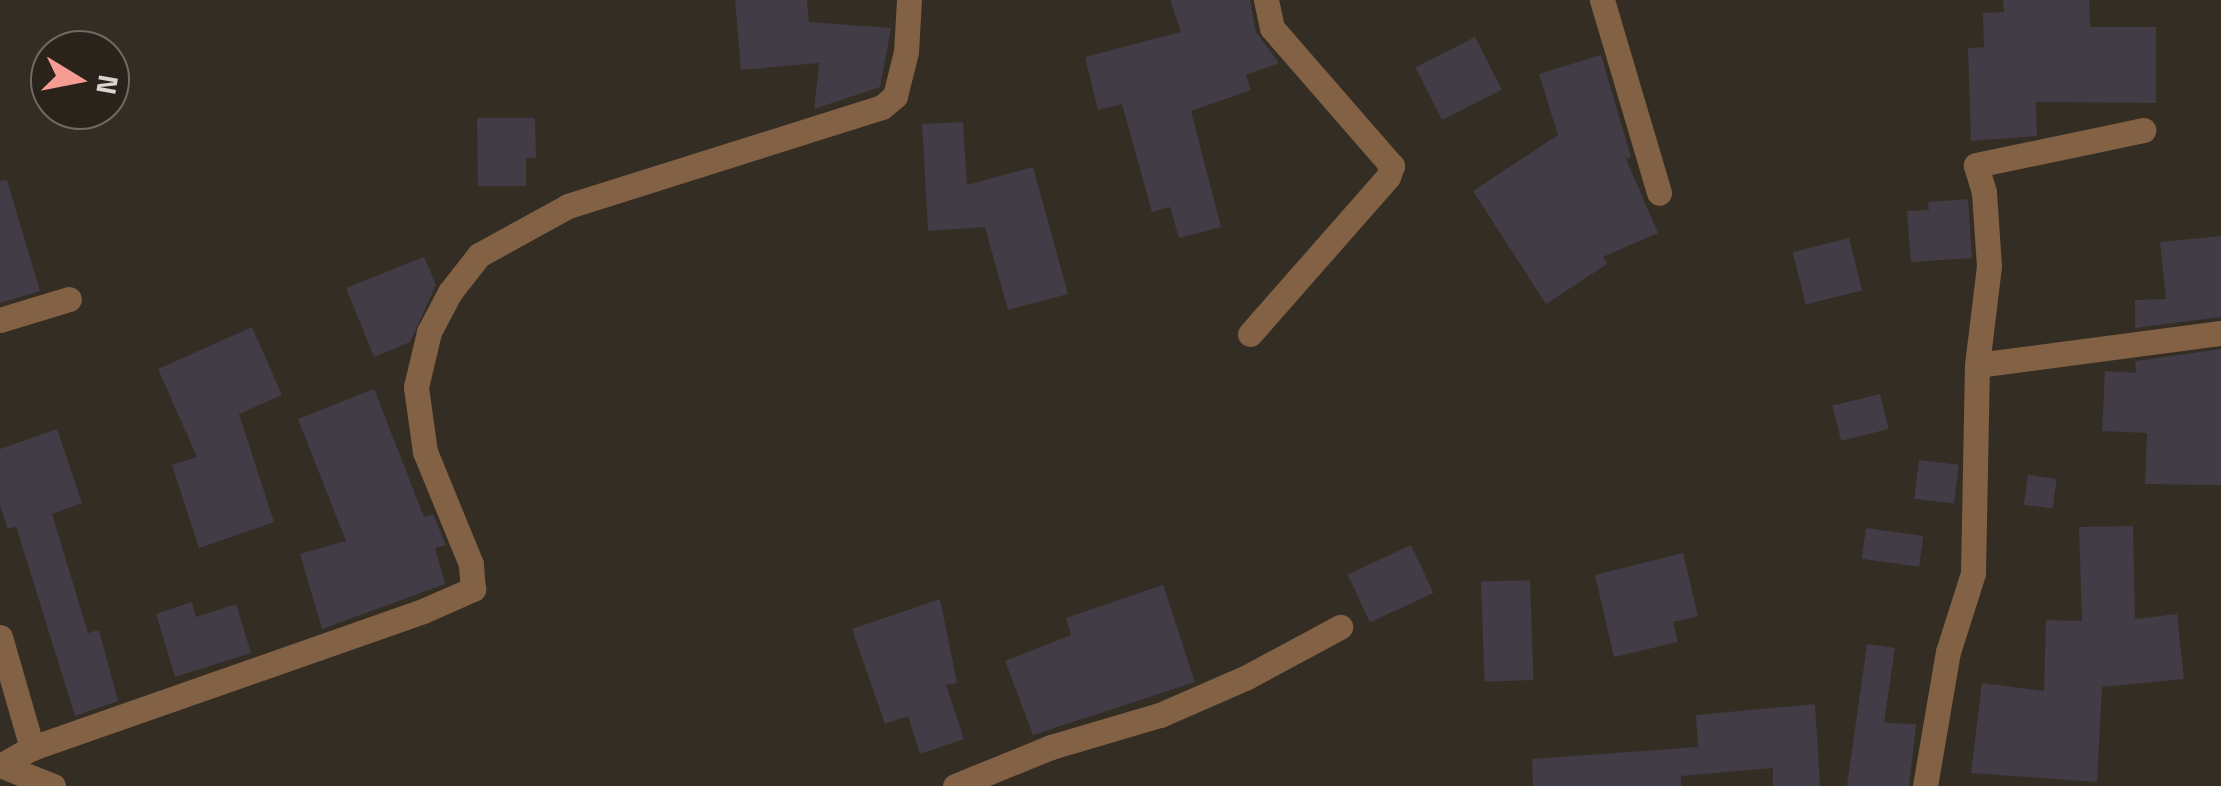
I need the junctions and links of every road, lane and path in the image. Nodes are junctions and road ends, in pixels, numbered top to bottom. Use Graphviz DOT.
graph roads {
  1 [pos="909,0"];
  2 [pos="1266,0"];
  3 [pos="1602,0"];
  4 [pos="2143,130"];
  5 [pos="1659,192"];
  6 [pos="69,299"];
  7 [pos="0,320"];
  8 [pos="2221,333"];
  9 [pos="1250,334"];
  10 [pos="1976,364"];
  11 [pos="1340,626"];
  12 [pos="0,637"];
  13 [pos="32,748"];
  14 [pos="1,765"];
  15 [pos="54,786"];
  16 [pos="955,786"];
  17 [pos="1926,786"];
  1 -- 13 [label="street"];
  2 -- 9 [label="street"];
  3 -- 5 [label="street"];
  4 -- 10 [label="street"];
  6 -- 7 [label="street"];
  8 -- 10 [label="street"];
  10 -- 17 [label="street"];
  11 -- 16 [label="street"];
  12 -- 13 [label="street"];
  13 -- 14 [label="street"];
  14 -- 15 [label="street"];
}
